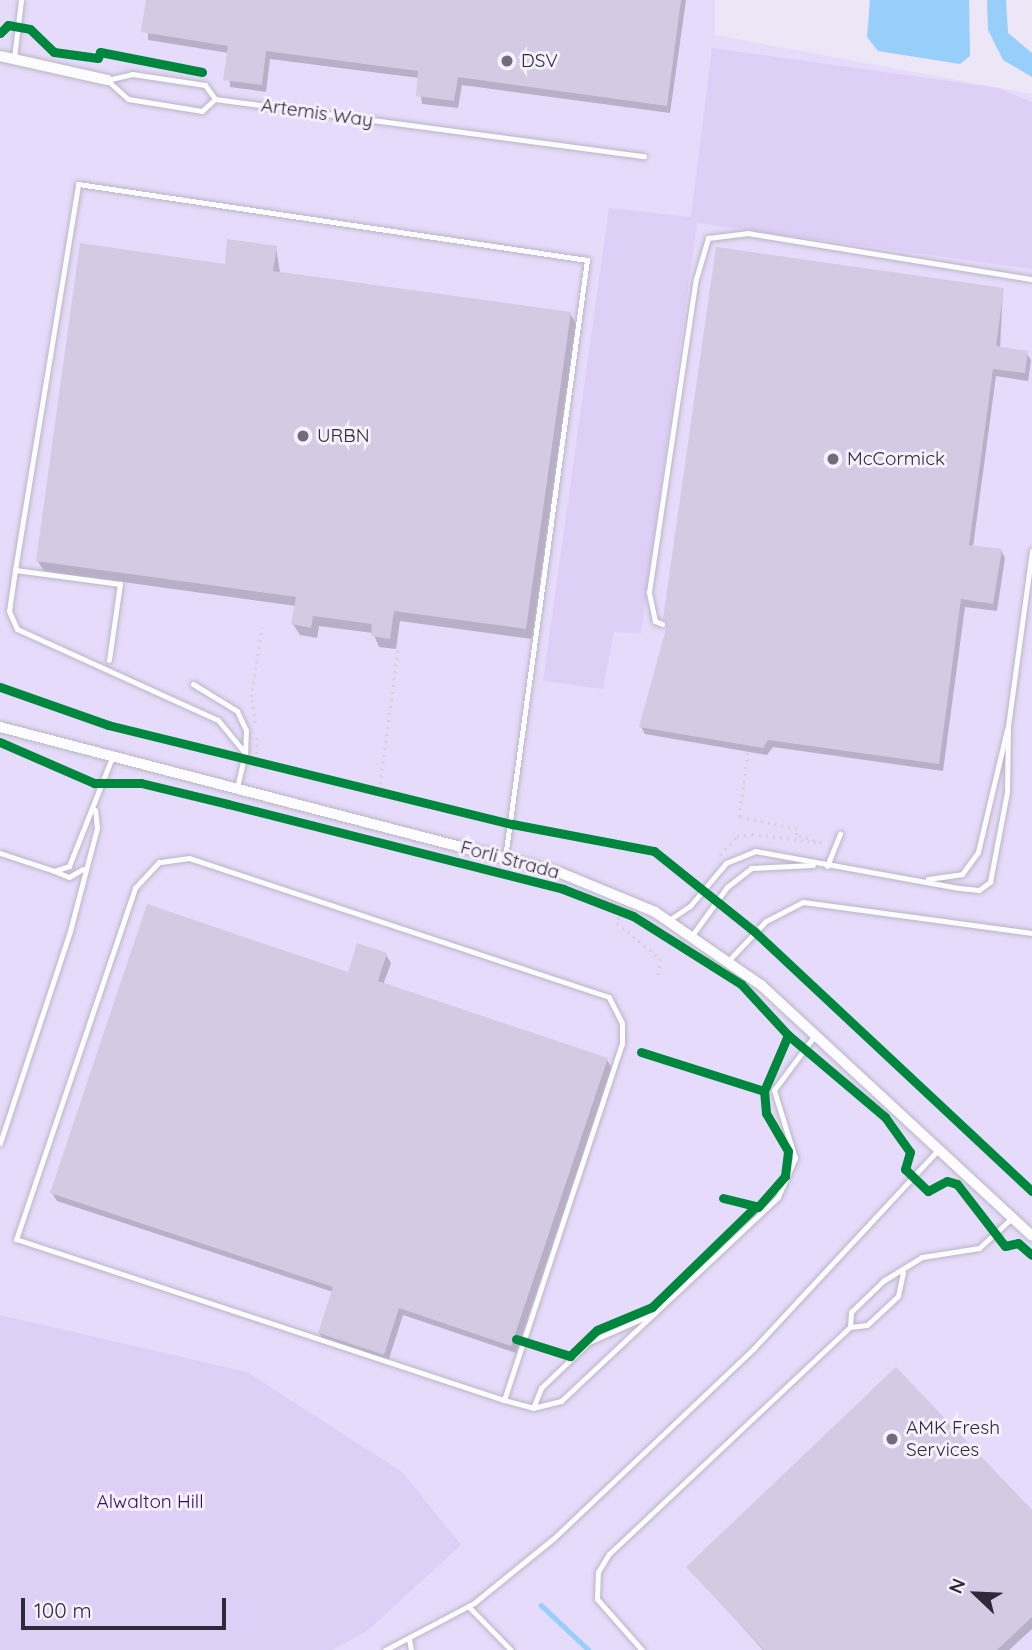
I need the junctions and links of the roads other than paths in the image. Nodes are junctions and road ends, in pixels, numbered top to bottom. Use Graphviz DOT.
graph roads {
  1 [pos="21,0"];
  2 [pos="0,56"];
  3 [pos="14,58"];
  4 [pos="107,80"];
  5 [pos="215,99"];
  6 [pos="644,156"];
  7 [pos="1032,279"];
  8 [pos="1032,551"];
  9 [pos="15,570"];
  10 [pos="662,624"];
  11 [pos="109,660"];
  12 [pos="193,684"];
  13 [pos="1008,726"];
  14 [pos="0,727"];
  15 [pos="245,753"];
  16 [pos="111,760"];
  17 [pos="236,791"];
  18 [pos="95,810"];
  19 [pos="840,833"];
  20 [pos="0,853"];
  21 [pos="505,858"];
  22 [pos="827,866"];
  23 [pos="84,868"];
  24 [pos="54,871"];
  25 [pos="918,879"];
  26 [pos="669,920"];
  27 [pos="1032,933"];
  28 [pos="693,934"];
  29 [pos="729,960"];
  30 [pos="815,1035"];
  31 [pos="0,1143"];
  32 [pos="940,1149"];
  33 [pos="1012,1217"];
  34 [pos="1032,1236"];
  35 [pos="903,1273"];
  36 [pos="655,1313"];
  37 [pos="850,1327"];
  38 [pos="503,1400"];
  39 [pos="533,1408"];
  40 [pos="468,1606"];
  41 [pos="409,1639"];
  42 [pos="385,1650"];
  43 [pos="411,1650"];
  44 [pos="511,1650"];
  45 [pos="642,1650"];
  1 -- 3 [label="lane"];
  2 -- 3 [label="street, Artemis Way"];
  3 -- 4 [label="street, Artemis Way"];
  4 -- 5 [label="lane, Artemis Way"];
  4 -- 5 [label="lane"];
  5 -- 6 [label="lane, Artemis Way"];
  7 -- 10 [label="lane"];
  8 -- 13 [label="lane"];
  9 -- 11 [label="lane"];
  9 -- 15 [label="lane"];
  9 -- 21 [label="lane"];
  12 -- 15 [label="lane"];
  13 -- 25 [label="lane"];
  13 -- 25 [label="lane"];
  14 -- 16 [label="street, Forli Strada"];
  15 -- 17 [label="lane"];
  16 -- 17 [label="street, Forli Strada"];
  16 -- 18 [label="lane"];
  17 -- 21 [label="street, Forli Strada"];
  18 -- 23 [label="lane"];
  18 -- 24 [label="lane"];
  19 -- 22 [label="lane"];
  20 -- 24 [label="lane"];
  21 -- 26 [label="street, Forli Strada"];
  22 -- 25 [label="lane"];
  22 -- 26 [label="lane"];
  22 -- 28 [label="lane"];
  23 -- 24 [label="lane"];
  23 -- 31 [label="lane"];
  26 -- 28 [label="street, Forli Strada"];
  27 -- 29 [label="lane"];
  28 -- 29 [label="street, Forli Strada"];
  29 -- 30 [label="street, Forli Strada"];
  30 -- 32 [label="street, Forli Strada"];
  30 -- 36 [label="lane"];
  32 -- 33 [label="street, Forli Strada"];
  32 -- 40 [label="lane"];
  33 -- 34 [label="street, Forli Strada"];
  33 -- 35 [label="lane"];
  35 -- 37 [label="lane"];
  35 -- 37 [label="lane"];
  36 -- 39 [label="lane"];
  36 -- 39 [label="lane"];
  37 -- 45 [label="lane"];
  38 -- 38 [label="lane"];
  38 -- 39 [label="lane"];
  40 -- 41 [label="lane"];
  40 -- 44 [label="lane"];
  41 -- 42 [label="lane"];
  41 -- 43 [label="lane"];
}
